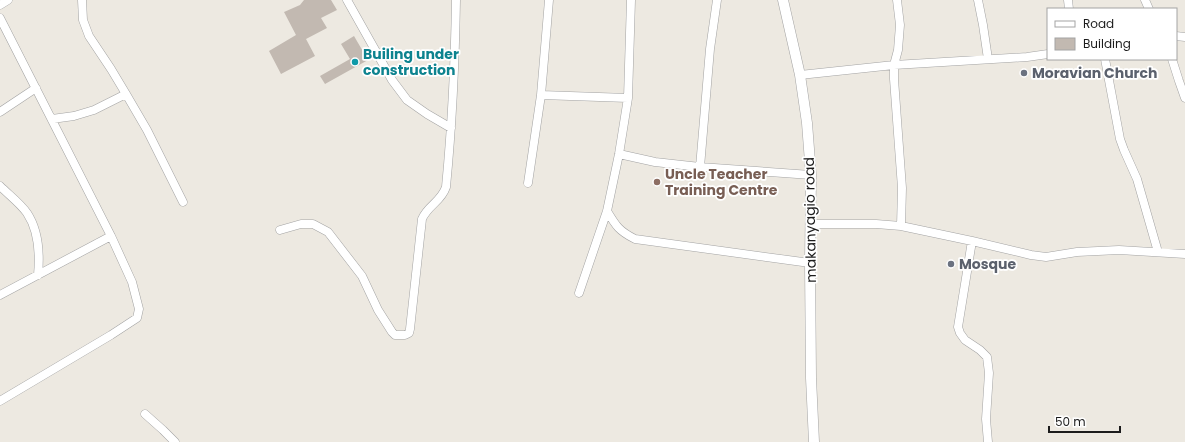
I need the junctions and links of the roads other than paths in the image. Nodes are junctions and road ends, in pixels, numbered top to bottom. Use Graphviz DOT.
graph roads {
  1 [pos="8,0"];
  2 [pos="82,0"];
  3 [pos="347,0"];
  4 [pos="456,0"];
  5 [pos="549,0"];
  6 [pos="631,0"];
  7 [pos="717,0"];
  8 [pos="783,0"];
  9 [pos="897,0"];
  10 [pos="978,0"];
  11 [pos="0,6"];
  12 [pos="0,18"];
  13 [pos="1047,54"];
  14 [pos="988,59"];
  15 [pos="1105,60"];
  16 [pos="1172,60"];
  17 [pos="894,65"];
  18 [pos="800,75"];
  19 [pos="36,88"];
  20 [pos="126,94"];
  21 [pos="541,95"];
  22 [pos="628,98"];
  23 [pos="1185,98"];
  24 [pos="0,112"];
  25 [pos="52,119"];
  26 [pos="451,128"];
  27 [pos="619,154"];
  28 [pos="700,167"];
  29 [pos="811,175"];
  30 [pos="528,184"];
  31 [pos="0,186"];
  32 [pos="183,202"];
  33 [pos="607,211"];
  34 [pos="812,224"];
  35 [pos="902,226"];
  36 [pos="280,230"];
  37 [pos="111,236"];
  38 [pos="972,241"];
  39 [pos="1158,252"];
  40 [pos="1185,254"];
  41 [pos="810,263"];
  42 [pos="38,275"];
  43 [pos="579,293"];
  44 [pos="0,295"];
  45 [pos="0,401"];
  46 [pos="145,414"];
  47 [pos="175,442"];
  48 [pos="814,442"];
  49 [pos="988,442"];
  1 -- 11 [label="street"];
  2 -- 20 [label="street"];
  3 -- 26 [label="street"];
  4 -- 26 [label="street"];
  5 -- 21 [label="street"];
  6 -- 22 [label="street"];
  7 -- 28 [label="street"];
  8 -- 18 [label="street, makanyagio road"];
  9 -- 17 [label="street"];
  10 -- 14 [label="street"];
  12 -- 19 [label="street"];
  13 -- 14 [label="street"];
  14 -- 17 [label="street"];
  15 -- 39 [label="street"];
  16 -- 23 [label="street"];
  17 -- 18 [label="street"];
  17 -- 35 [label="street"];
  18 -- 29 [label="street, makanyagio road"];
  19 -- 24 [label="street"];
  19 -- 25 [label="street"];
  20 -- 25 [label="street"];
  20 -- 32 [label="street"];
  21 -- 22 [label="street"];
  21 -- 30 [label="street"];
  22 -- 27 [label="street"];
  25 -- 37 [label="street"];
  26 -- 36 [label="street"];
  27 -- 28 [label="street"];
  27 -- 33 [label="street"];
  28 -- 29 [label="street"];
  29 -- 34 [label="street, makanyagio road"];
  31 -- 42 [label="street"];
  33 -- 41 [label="street"];
  33 -- 43 [label="street"];
  34 -- 35 [label="street"];
  34 -- 41 [label="street, makanyagio road"];
  35 -- 38 [label="street"];
  37 -- 42 [label="street"];
  37 -- 45 [label="street"];
  38 -- 39 [label="street"];
  38 -- 49 [label="street"];
  39 -- 40 [label="street"];
  41 -- 48 [label="street, makanyagio road"];
  42 -- 44 [label="street"];
  46 -- 47 [label="street"];
}
